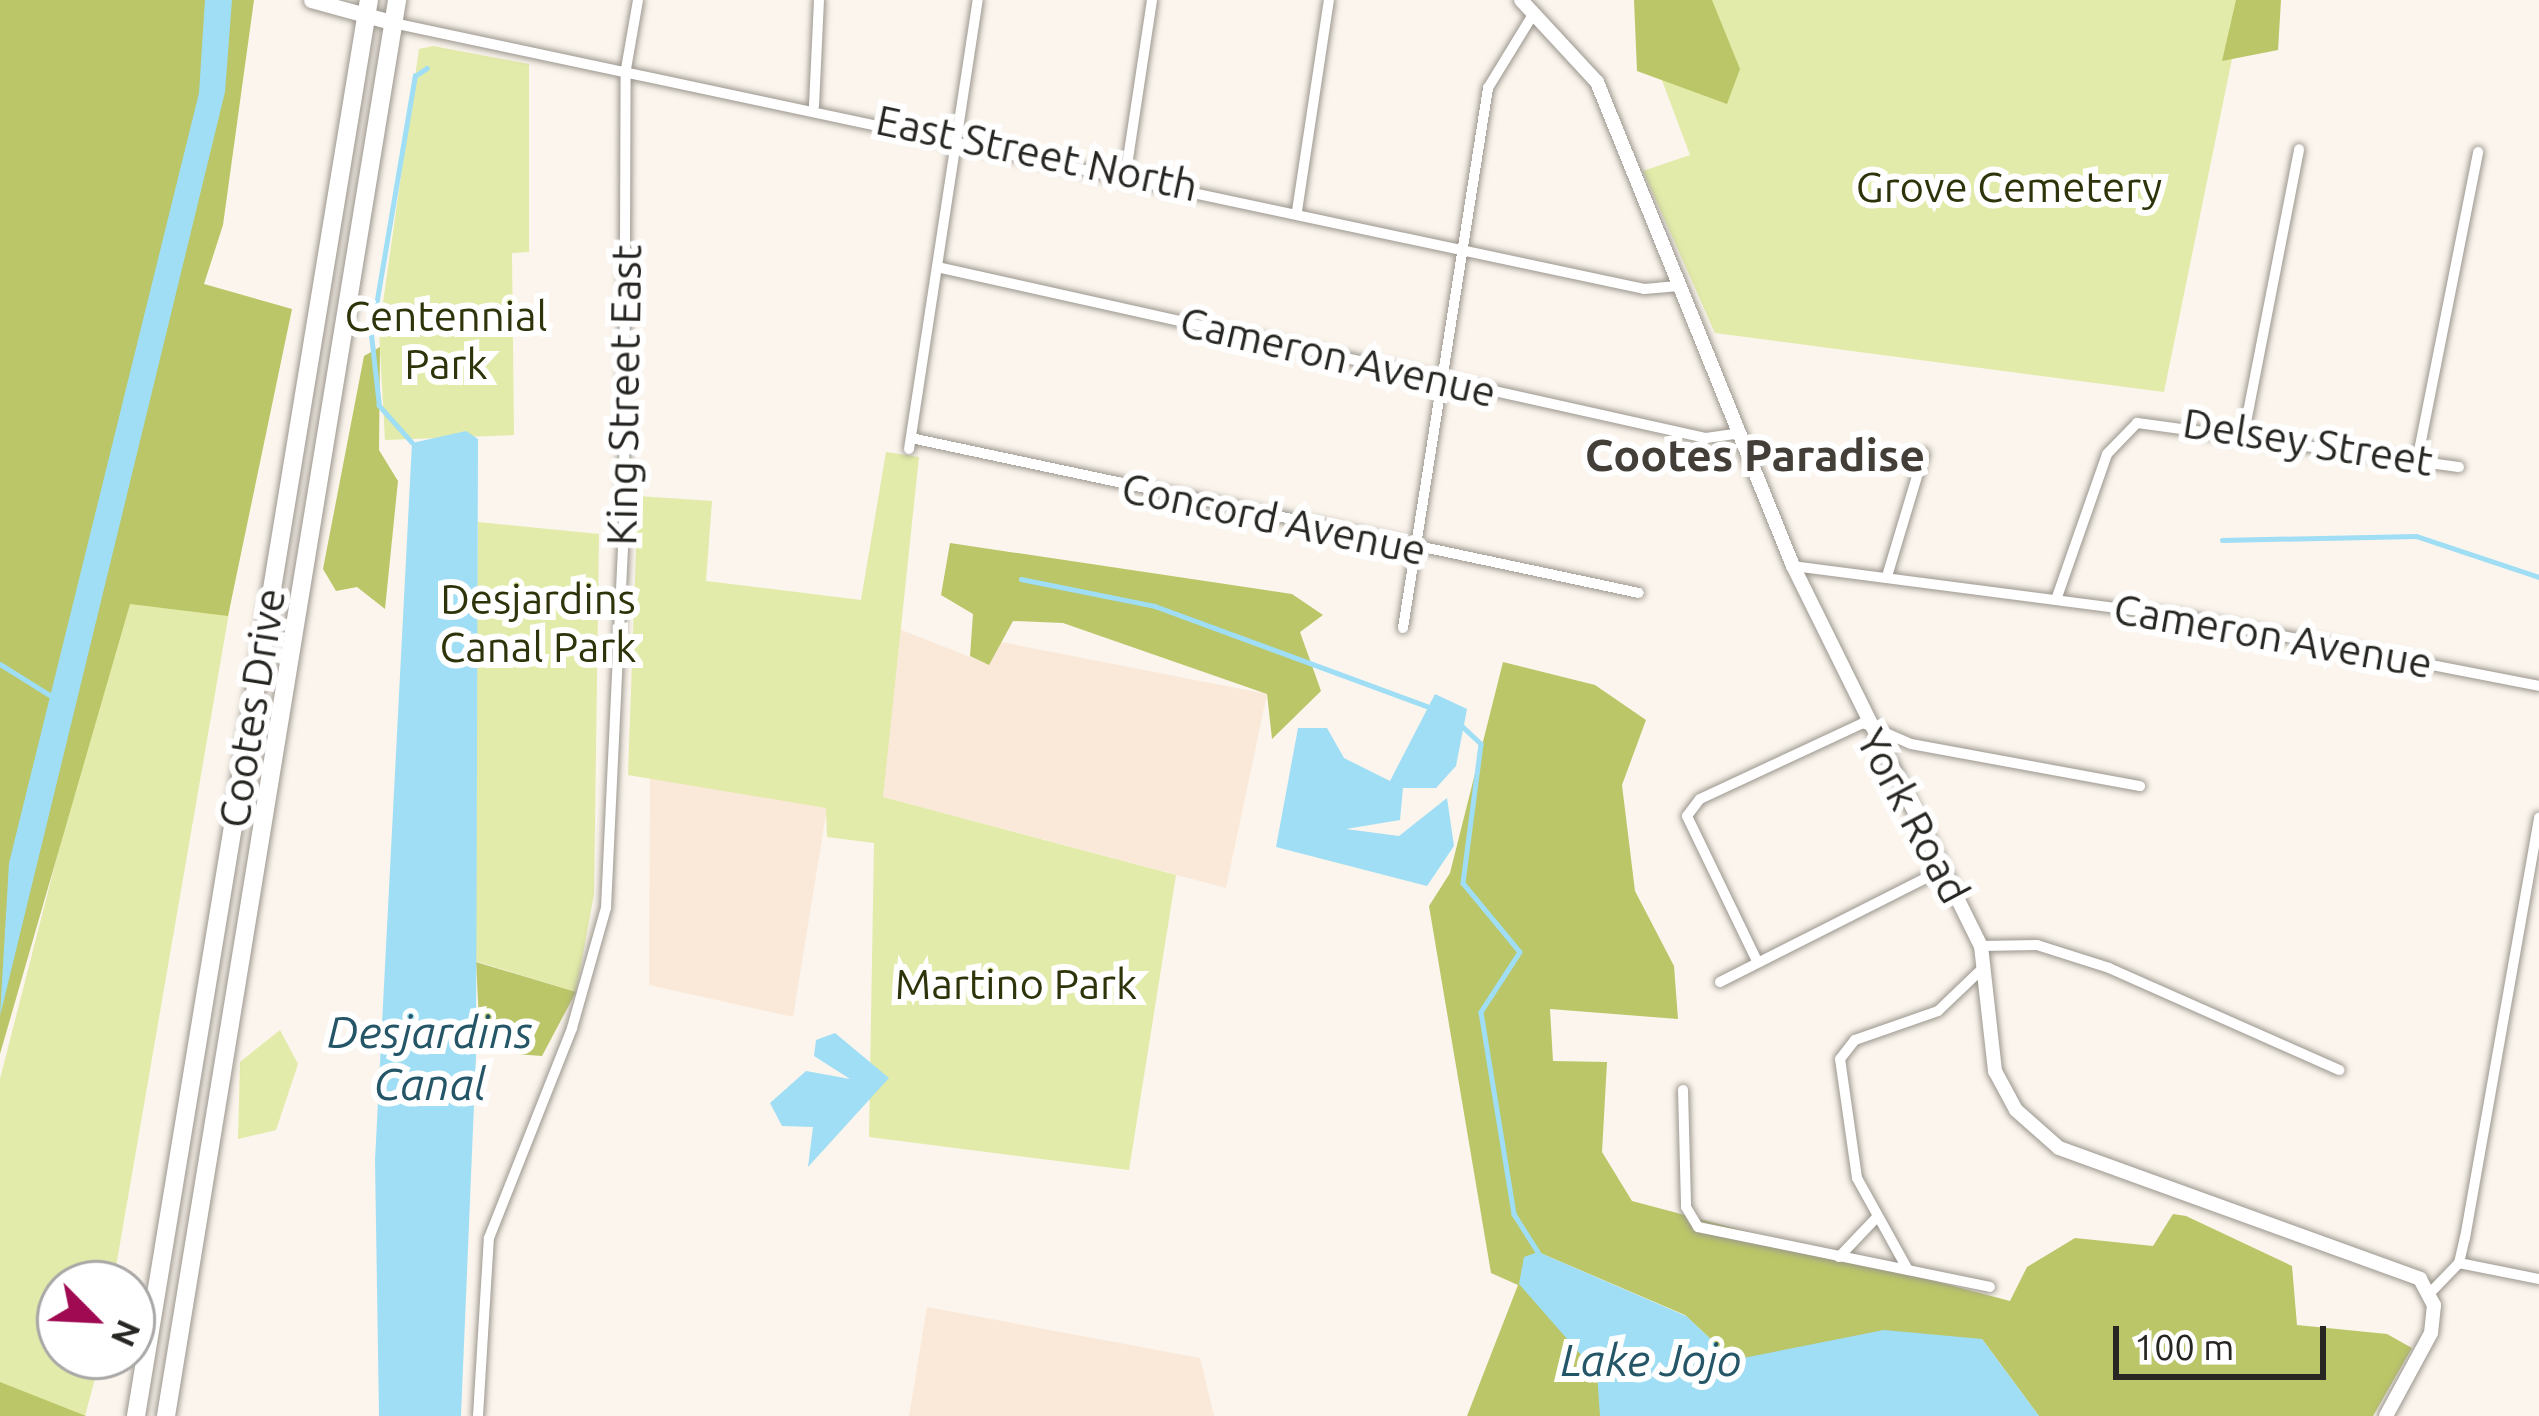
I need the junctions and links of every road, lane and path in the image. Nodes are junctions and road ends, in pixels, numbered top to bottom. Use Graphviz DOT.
graph roads {
  1 [pos="311,0"];
  2 [pos="397,0"];
  3 [pos="638,0"];
  4 [pos="819,0"];
  5 [pos="978,0"];
  6 [pos="1152,0"];
  7 [pos="1329,0"];
  8 [pos="1521,0"];
  9 [pos="367,8"];
  10 [pos="1534,13"];
  11 [pos="391,22"];
  12 [pos="626,69"];
  13 [pos="814,106"];
  14 [pos="957,134"];
  15 [pos="2299,149"];
  16 [pos="2478,152"];
  17 [pos="1126,172"];
  18 [pos="1297,211"];
  19 [pos="1460,246"];
  20 [pos="938,268"];
  21 [pos="1681,286"];
  22 [pos="1440,380"];
  23 [pos="1740,433"];
  24 [pos="2244,433"];
  25 [pos="1924,453"];
  26 [pos="2417,460"];
  27 [pos="2459,466"];
  28 [pos="1414,550"];
  29 [pos="1792,566"];
  30 [pos="1888,573"];
  31 [pos="1639,593"];
  32 [pos="2057,597"];
  33 [pos="1403,628"];
  34 [pos="2539,686"];
  35 [pos="1863,722"];
  36 [pos="2140,786"];
  37 [pos="2539,817"];
  38 [pos="1942,871"];
  39 [pos="1981,946"];
  40 [pos="1757,961"];
  41 [pos="1983,968"];
  42 [pos="1720,982"];
  43 [pos="2339,1070"];
  44 [pos="1683,1090"];
  45 [pos="1876,1218"];
  46 [pos="1839,1257"];
  47 [pos="2459,1263"];
  48 [pos="1908,1270"];
  49 [pos="2539,1279"];
  50 [pos="1990,1287"];
  51 [pos="2430,1293"];
  52 [pos="136,1416"];
  53 [pos="166,1416"];
  54 [pos="478,1416"];
  55 [pos="2386,1416"];
  1 -- 9 [label="main road"];
  2 -- 11 [label="main road, Cootes Drive"];
  3 -- 12 [label="street, King Street East"];
  4 -- 13 [label="street"];
  5 -- 14 [label="street"];
  6 -- 17 [label="street"];
  7 -- 18 [label="street"];
  8 -- 10 [label="street, York Road"];
  9 -- 11 [label="main road"];
  9 -- 52 [label="main road, Cootes Drive"];
  10 -- 19 [label="street"];
  10 -- 21 [label="street, York Road"];
  11 -- 12 [label="street, East Street North"];
  11 -- 53 [label="main road, Cootes Drive"];
  12 -- 13 [label="street, East Street North"];
  12 -- 54 [label="street, King Street East"];
  13 -- 14 [label="street, East Street North"];
  14 -- 17 [label="street, East Street North"];
  14 -- 20 [label="street"];
  15 -- 24 [label="street"];
  16 -- 26 [label="street"];
  17 -- 18 [label="street, East Street North"];
  18 -- 19 [label="street, East Street North"];
  19 -- 21 [label="street, East Street North"];
  19 -- 22 [label="street"];
  20 -- 22 [label="street, Cameron Avenue"];
  20 -- 28 [label="street, Concord Avenue"];
  21 -- 23 [label="street, York Road"];
  22 -- 23 [label="street, Cameron Avenue"];
  22 -- 28 [label="street"];
  23 -- 29 [label="street, York Road"];
  24 -- 26 [label="street, Delsey Street"];
  24 -- 32 [label="street, Delsey Street"];
  25 -- 30 [label="street"];
  26 -- 27 [label="street, Delsey Street"];
  28 -- 31 [label="street, Concord Avenue"];
  28 -- 33 [label="street"];
  29 -- 30 [label="street, Cameron Avenue"];
  29 -- 35 [label="street, York Road"];
  30 -- 32 [label="street, Cameron Avenue"];
  32 -- 34 [label="street, Cameron Avenue"];
  35 -- 36 [label="street"];
  35 -- 38 [label="street, York Road"];
  35 -- 40 [label="street"];
  37 -- 47 [label="street"];
  38 -- 39 [label="street, York Road"];
  38 -- 40 [label="street"];
  39 -- 41 [label="street, York Road"];
  39 -- 43 [label="street"];
  40 -- 42 [label="street"];
  41 -- 45 [label="street"];
  41 -- 51 [label="street, York Road"];
  44 -- 46 [label="street"];
  45 -- 46 [label="street"];
  45 -- 48 [label="street"];
  46 -- 48 [label="street"];
  47 -- 49 [label="street"];
  47 -- 51 [label="street"];
  48 -- 50 [label="street"];
  51 -- 55 [label="street"];
}
